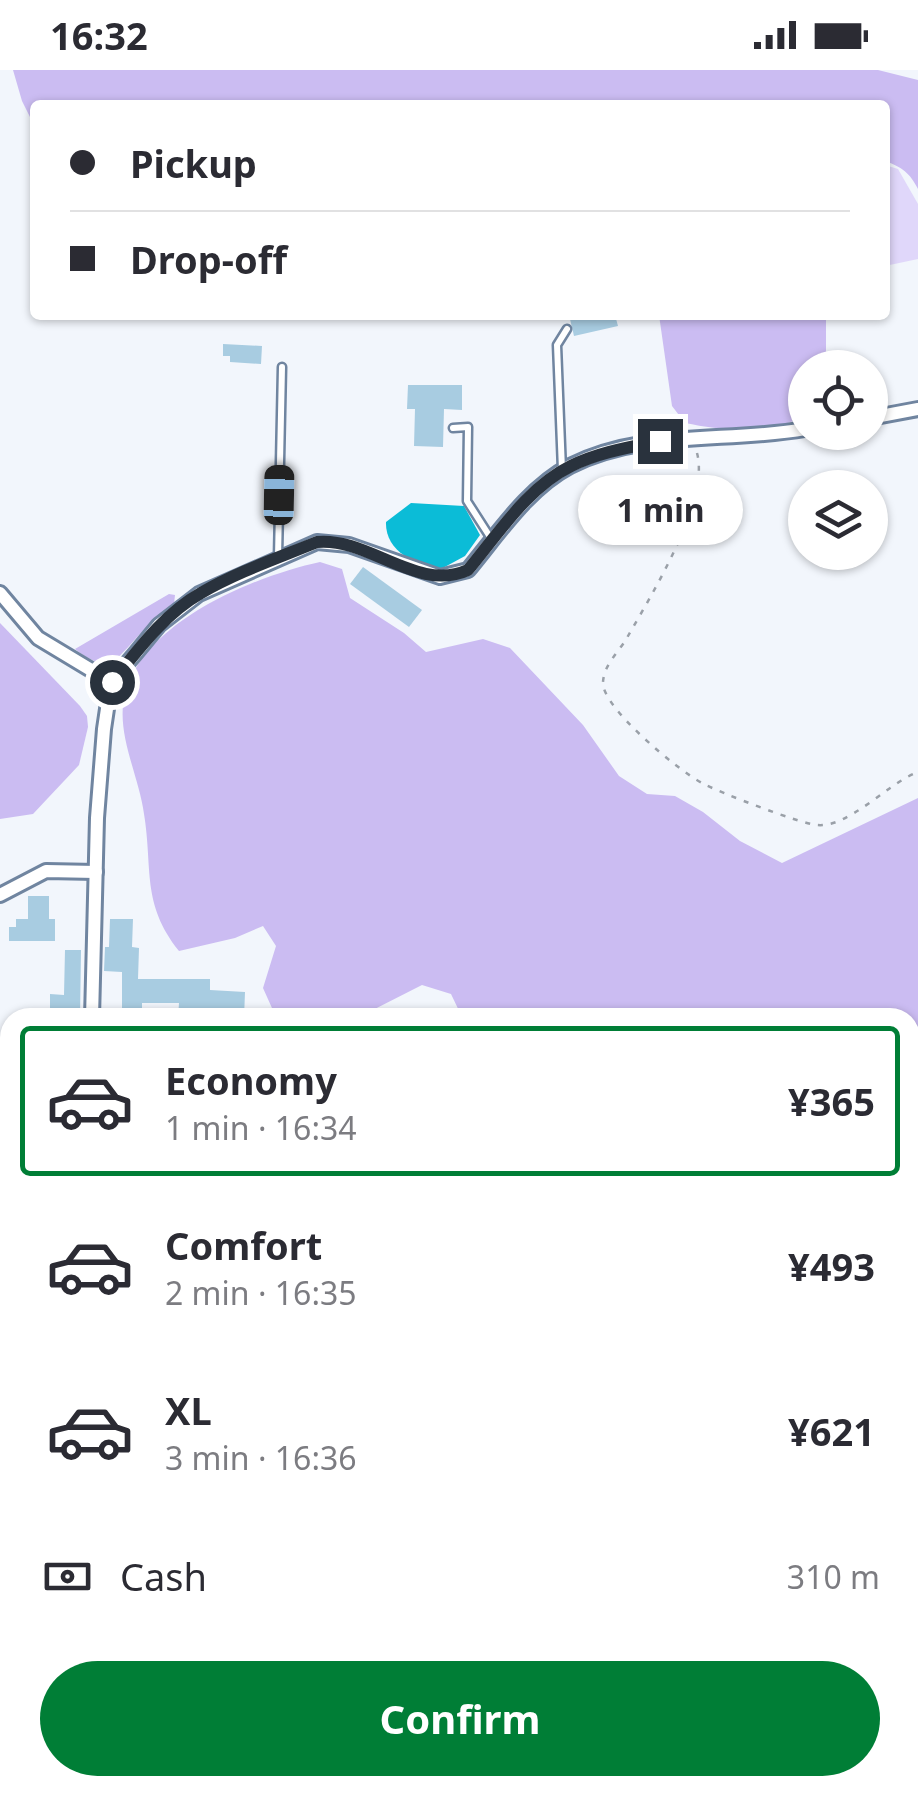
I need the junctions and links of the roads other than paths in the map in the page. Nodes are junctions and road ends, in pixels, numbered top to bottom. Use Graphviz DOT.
graph roads {
  1 [pos="567,329"];
  2 [pos="282,367"];
  3 [pos="918,409"];
  4 [pos="888,415"];
  5 [pos="453,428"];
  6 [pos="788,432"];
  7 [pos="562,472"];
  8 [pos="492,541"];
  9 [pos="278,558"];
  10 [pos="0,593"];
  11 [pos="112,682"];
  12 [pos="96,872"];
  13 [pos="0,894"];
  14 [pos="92,1008"];
  1 -- 7 [label="lane"];
  2 -- 9 [label="lane"];
  3 -- 4 [label="street"];
  5 -- 8 [label="lane"];
  6 -- 7 [label="street"];
  7 -- 8 [label="street"];
  8 -- 9 [label="street"];
  9 -- 11 [label="street"];
  10 -- 11 [label="street"];
  11 -- 12 [label="street"];
  12 -- 13 [label="street"];
  12 -- 14 [label="street"];
}
